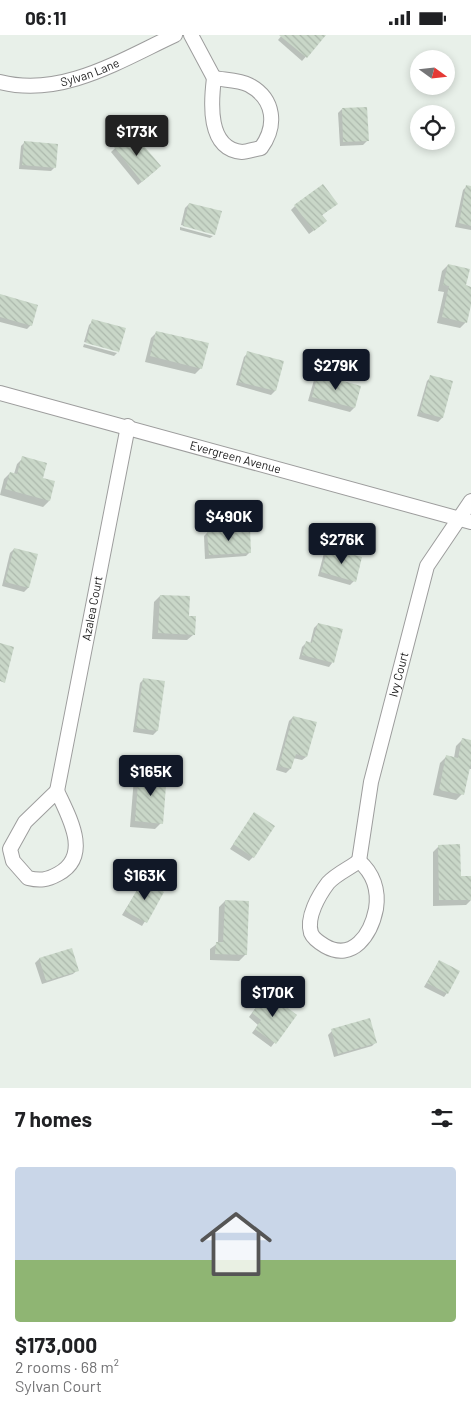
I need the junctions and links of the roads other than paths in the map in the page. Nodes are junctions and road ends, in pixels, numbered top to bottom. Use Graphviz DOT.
graph roads {
  1 [pos="175,35"];
  2 [pos="191,35"];
  3 [pos="214,78"];
  4 [pos="0,82"];
  5 [pos="0,393"];
  6 [pos="128,426"];
  7 [pos="471,501"];
  8 [pos="466,520"];
  9 [pos="57,791"];
  10 [pos="360,861"];
  1 -- 4 [label="street, Sylvan Lane"];
  2 -- 3 [label="street"];
  3 -- 3 [label="street"];
  5 -- 6 [label="street, Evergreen Avenue"];
  6 -- 8 [label="street, Evergreen Avenue"];
  6 -- 9 [label="street, Azalea Court"];
  7 -- 8 [label="street, Ivy Court"];
  8 -- 10 [label="street, Ivy Court"];
  9 -- 9 [label="street"];
  10 -- 10 [label="street"];
}
